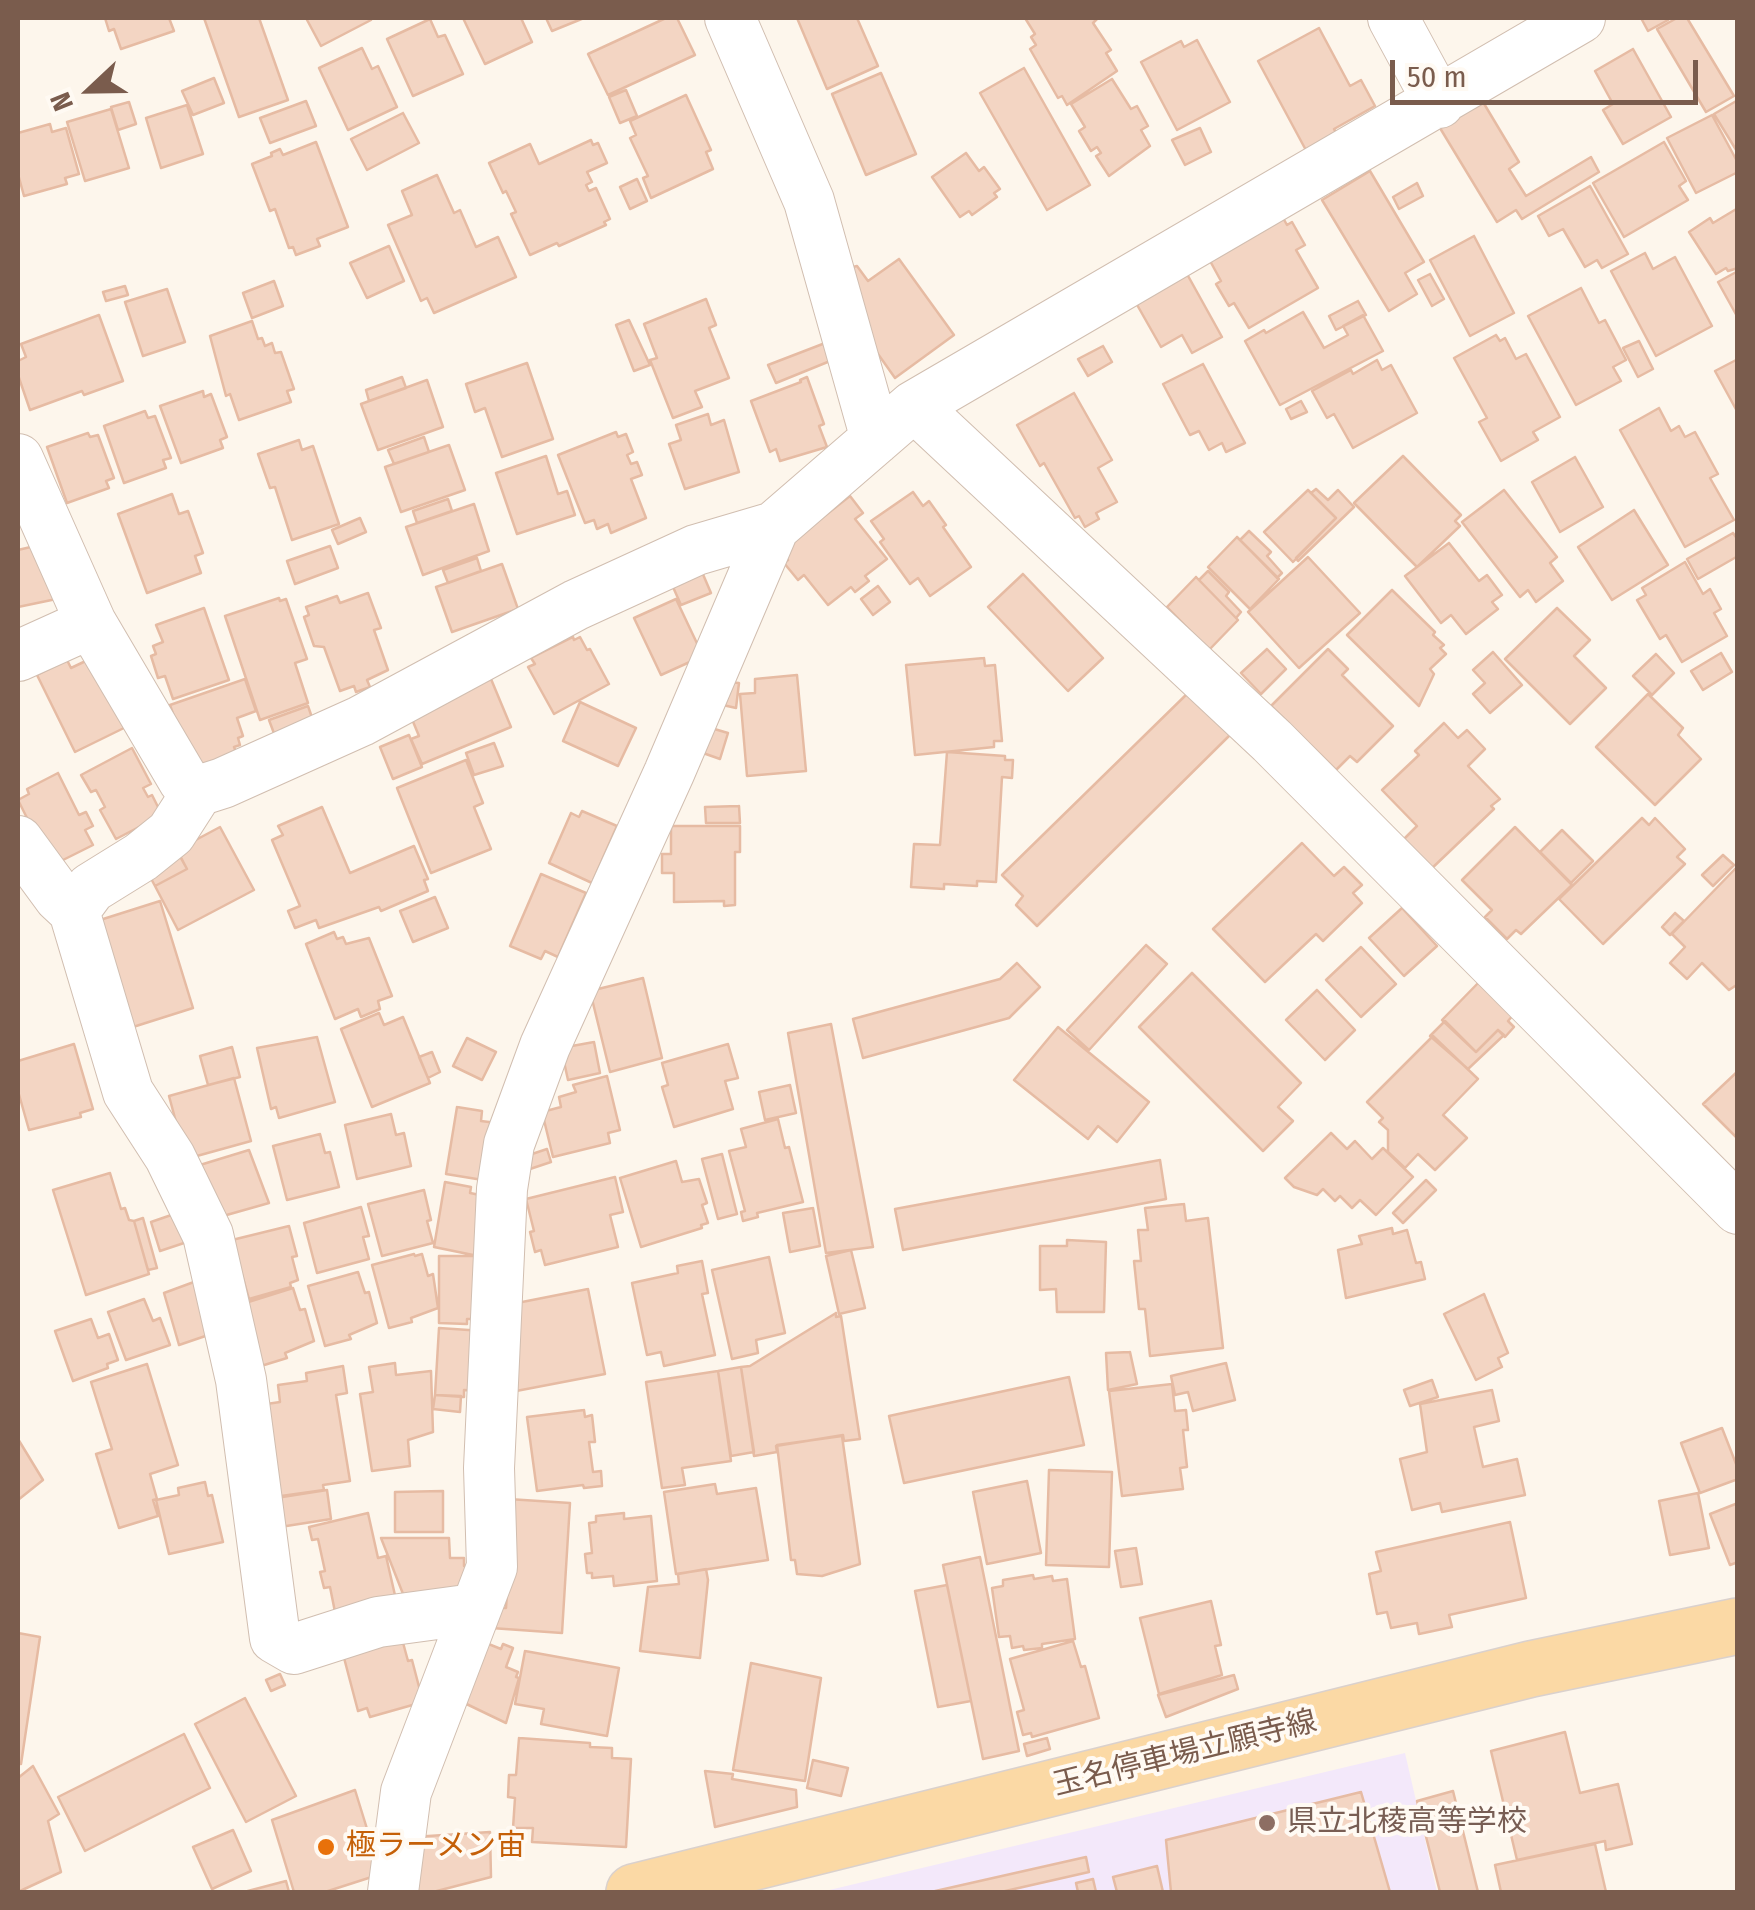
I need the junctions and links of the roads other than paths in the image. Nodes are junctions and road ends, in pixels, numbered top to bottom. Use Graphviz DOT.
graph roads {
  1 [pos="730,18"];
  2 [pos="1393,18"];
  3 [pos="1580,18"];
  4 [pos="1439,102"];
  5 [pos="914,406"];
  6 [pos="876,439"];
  7 [pos="18,459"];
  8 [pos="774,527"];
  9 [pos="91,624"];
  10 [pos="18,656"];
  11 [pos="198,791"];
  12 [pos="18,841"];
  13 [pos="74,911"];
  14 [pos="1738,1210"];
  15 [pos="474,1609"];
  16 [pos="1738,1626"];
  17 [pos="393,1892"];
  18 [pos="634,1892"];
  1 -- 6 [label="street"];
  2 -- 4 [label="street"];
  3 -- 4 [label="street"];
  4 -- 5 [label="street"];
  5 -- 6 [label="street"];
  5 -- 14 [label="street"];
  6 -- 8 [label="street"];
  7 -- 9 [label="street"];
  8 -- 11 [label="street"];
  8 -- 15 [label="street"];
  9 -- 10 [label="street"];
  9 -- 11 [label="street"];
  11 -- 13 [label="street"];
  12 -- 13 [label="street"];
  13 -- 15 [label="street"];
  15 -- 17 [label="street"];
  16 -- 18 [label="main road, 玉名停車場立願寺線"];
}
